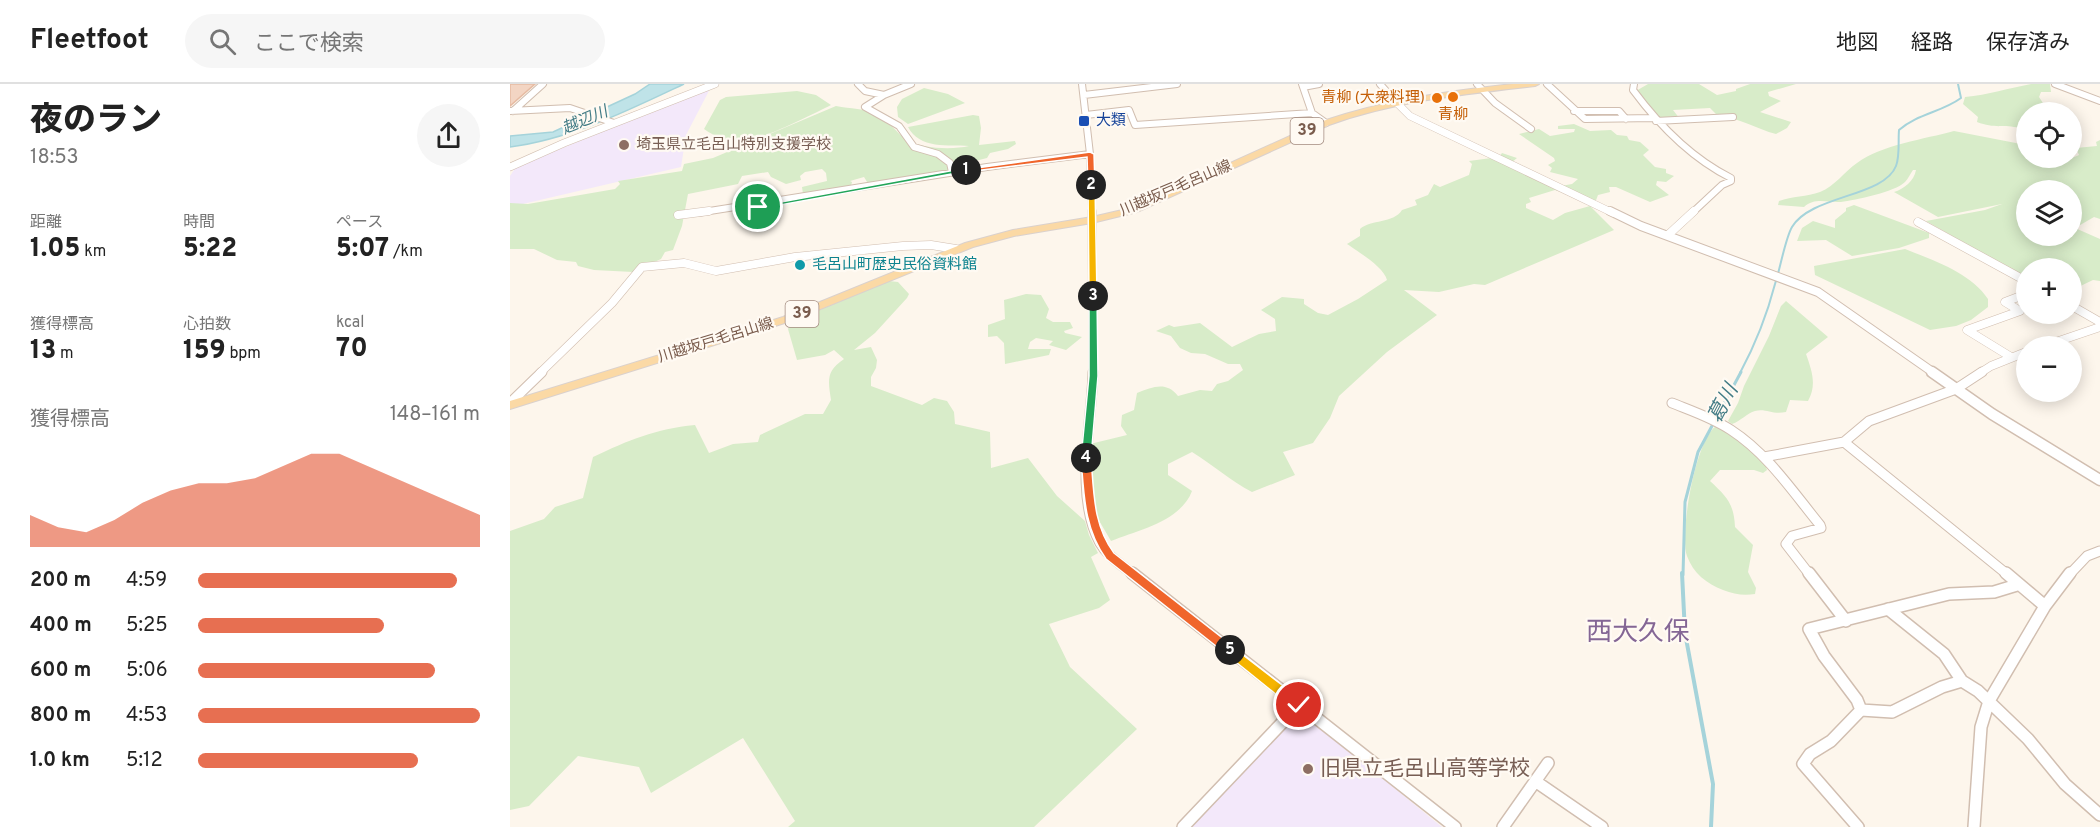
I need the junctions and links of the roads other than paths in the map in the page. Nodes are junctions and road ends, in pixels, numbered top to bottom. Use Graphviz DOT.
graph roads {
  1 [pos="543,84"];
  2 [pos="715,84"];
  3 [pos="858,84"];
  4 [pos="911,84"];
  5 [pos="1082,84"];
  6 [pos="1177,84"];
  7 [pos="1319,84"];
  8 [pos="1380,84"];
  9 [pos="1534,84"];
  10 [pos="1547,84"];
  11 [pos="1634,84"];
  12 [pos="2055,84"];
  13 [pos="1302,85"];
  14 [pos="1479,87"];
  15 [pos="884,95"];
  16 [pos="1084,95"];
  17 [pos="1395,101"];
  18 [pos="2100,101"];
  19 [pos="511,111"];
  20 [pos="1312,113"];
  21 [pos="1086,115"];
  22 [pos="1733,117"];
  23 [pos="1656,120"];
  24 [pos="612,122"];
  25 [pos="1326,123"];
  26 [pos="1531,129"];
  27 [pos="1090,154"];
  28 [pos="510,167"];
  29 [pos="952,172"];
  30 [pos="678,215"];
  31 [pos="1092,220"];
  32 [pos="1918,222"];
  33 [pos="1668,235"];
  34 [pos="956,249"];
  35 [pos="2016,276"];
  36 [pos="2016,298"];
  37 [pos="2016,309"];
  38 [pos="2016,312"];
  39 [pos="2082,312"];
  40 [pos="2100,324"];
  41 [pos="2069,336"];
  42 [pos="2016,355"];
  43 [pos="2011,357"];
  44 [pos="1956,389"];
  45 [pos="1672,403"];
  46 [pos="510,404"];
  47 [pos="1844,442"];
  48 [pos="1764,458"];
  49 [pos="2100,480"];
  50 [pos="2100,551"];
  51 [pos="2017,585"];
  52 [pos="2045,606"];
  53 [pos="1888,609"];
  54 [pos="1846,621"];
  55 [pos="1962,681"];
  56 [pos="1989,701"];
  57 [pos="1299,705"];
  58 [pos="1860,710"];
  59 [pos="1548,762"];
  60 [pos="1535,781"];
  61 [pos="2100,815"];
  62 [pos="1183,827"];
  63 [pos="1455,827"];
  64 [pos="1503,827"];
  65 [pos="1602,827"];
  66 [pos="1858,827"];
  67 [pos="1974,827"];
  1 -- 19 [label="street"];
  2 -- 24 [label="street"];
  3 -- 15 [label="street"];
  4 -- 15 [label="street"];
  5 -- 16 [label="street"];
  6 -- 16 [label="street"];
  7 -- 13 [label="street"];
  8 -- 17 [label="street"];
  9 -- 14 [label="main road, 川越坂戸毛呂山線 / 39"];
  10 -- 23 [label="street"];
  11 -- 23 [label="street"];
  12 -- 18 [label="street"];
  13 -- 20 [label="street"];
  14 -- 17 [label="main road, 川越坂戸毛呂山線 / 39"];
  14 -- 26 [label="street"];
  15 -- 29 [label="street"];
  16 -- 21 [label="street"];
  17 -- 25 [label="main road, 川越坂戸毛呂山線 / 39"];
  17 -- 33 [label="street"];
  19 -- 24 [label="street"];
  20 -- 21 [label="street"];
  20 -- 25 [label="street"];
  21 -- 27 [label="street"];
  22 -- 23 [label="street"];
  23 -- 33 [label="street"];
  24 -- 28 [label="street"];
  25 -- 31 [label="main road, 川越坂戸毛呂山線 / 39"];
  27 -- 29 [label="street"];
  27 -- 31 [label="street"];
  29 -- 30 [label="street"];
  31 -- 34 [label="main road, 川越坂戸毛呂山線 / 39"];
  31 -- 57 [label="street"];
  32 -- 35 [label="street"];
  33 -- 44 [label="street"];
  34 -- 46 [label="main road, 川越坂戸毛呂山線 / 39"];
  34 -- 46 [label="street"];
  36 -- 37 [label="street"];
  38 -- 43 [label="street"];
  39 -- 40 [label="street"];
  40 -- 41 [label="street"];
  42 -- 43 [label="street"];
  43 -- 44 [label="street"];
  44 -- 47 [label="street"];
  44 -- 49 [label="street"];
  45 -- 48 [label="street"];
  47 -- 48 [label="street"];
  47 -- 51 [label="street"];
  48 -- 54 [label="street"];
  50 -- 52 [label="street"];
  51 -- 52 [label="street"];
  51 -- 53 [label="street"];
  52 -- 56 [label="street"];
  53 -- 54 [label="street"];
  53 -- 55 [label="street"];
  54 -- 58 [label="street"];
  55 -- 56 [label="street"];
  55 -- 58 [label="street"];
  56 -- 61 [label="street"];
  56 -- 67 [label="street"];
  57 -- 62 [label="street"];
  57 -- 63 [label="street"];
  58 -- 66 [label="street"];
  59 -- 60 [label="street"];
  60 -- 64 [label="street"];
  60 -- 65 [label="street"];
}
